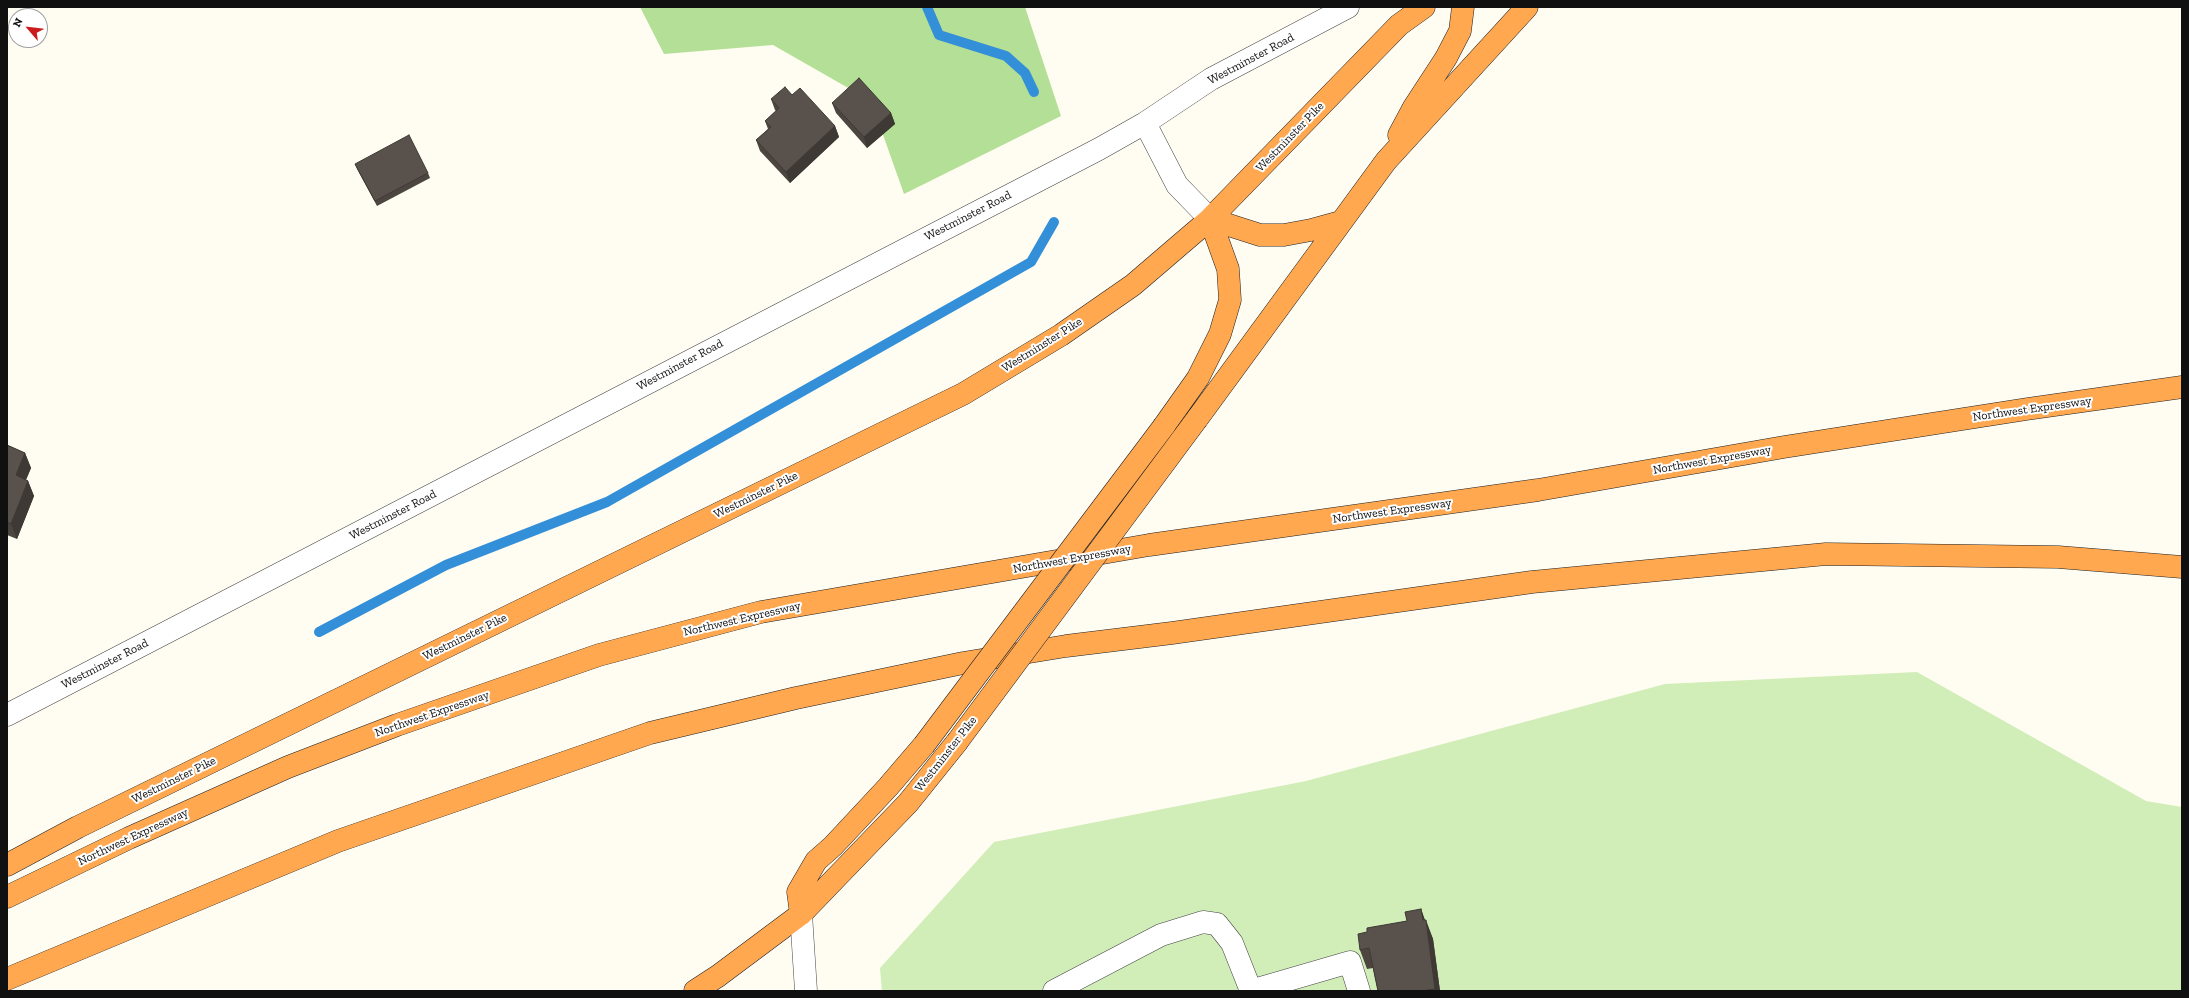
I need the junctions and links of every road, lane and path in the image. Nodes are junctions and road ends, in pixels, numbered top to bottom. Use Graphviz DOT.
graph roads {
  1 [pos="1348,7"];
  2 [pos="1424,7"];
  3 [pos="1462,7"];
  4 [pos="1527,7"];
  5 [pos="1145,123"];
  6 [pos="1386,161"];
  7 [pos="1210,219"];
  8 [pos="1340,222"];
  9 [pos="2182,387"];
  10 [pos="2182,567"];
  11 [pos="7,715"];
  12 [pos="7,865"];
  13 [pos="7,896"];
  14 [pos="801,914"];
  15 [pos="7,979"];
  16 [pos="695,991"];
  17 [pos="806,991"];
  18 [pos="1054,991"];
  19 [pos="1251,991"];
  20 [pos="1359,991"];
  1 -- 5 [label="street, Westminster Road"];
  2 -- 7 [label="highway, Westminster Pike"];
  3 -- 6 [label="highway"];
  4 -- 6 [label="highway, Westminster Pike"];
  5 -- 7 [label="street"];
  5 -- 11 [label="street, Westminster Road"];
  6 -- 8 [label="highway, Westminster Pike"];
  7 -- 8 [label="highway"];
  7 -- 12 [label="highway, Westminster Pike"];
  7 -- 14 [label="highway, bridge"];
  8 -- 14 [label="highway, Westminster Pike, bridge"];
  9 -- 13 [label="highway, Northwest Expressway"];
  10 -- 15 [label="highway"];
  14 -- 16 [label="highway, Westminster Pike"];
  14 -- 17 [label="street"];
  18 -- 19 [label="street"];
  19 -- 20 [label="street"];
}
